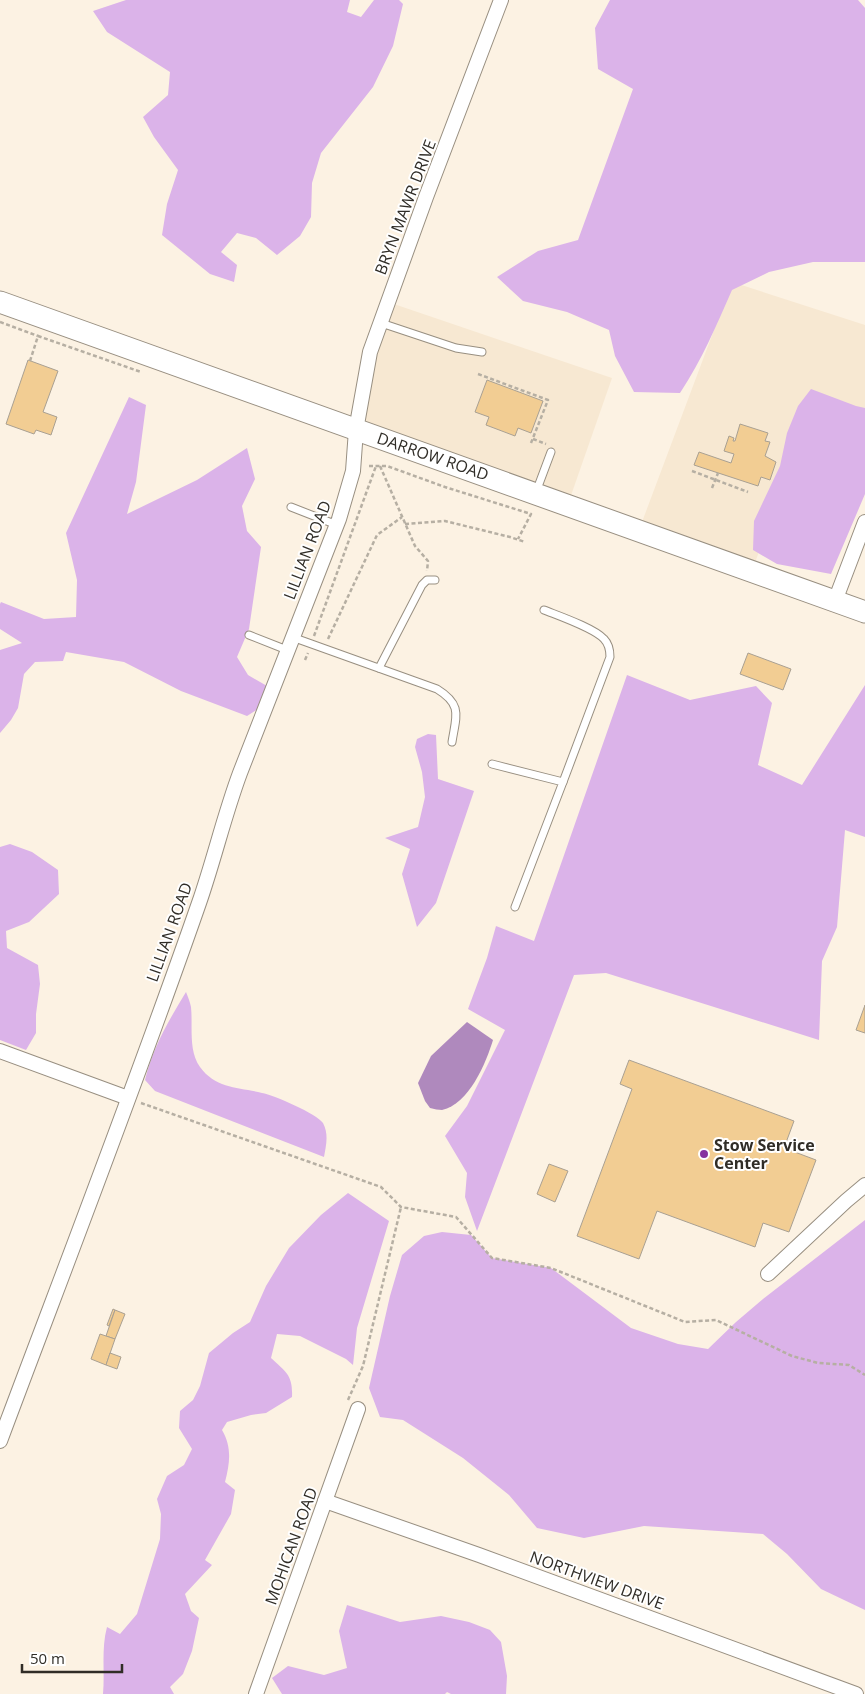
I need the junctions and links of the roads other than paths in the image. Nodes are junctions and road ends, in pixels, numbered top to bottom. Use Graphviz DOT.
graph roads {
  1 [pos="501,0"];
  2 [pos="0,302"];
  3 [pos="380,322"];
  4 [pos="482,352"];
  5 [pos="356,430"];
  6 [pos="552,449"];
  7 [pos="536,492"];
  8 [pos="291,507"];
  9 [pos="865,522"];
  10 [pos="337,525"];
  11 [pos="431,580"];
  12 [pos="835,601"];
  13 [pos="544,610"];
  14 [pos="865,612"];
  15 [pos="249,635"];
  16 [pos="290,643"];
  17 [pos="379,668"];
  18 [pos="452,742"];
  19 [pos="492,764"];
  20 [pos="562,782"];
  21 [pos="515,907"];
  22 [pos="0,1051"];
  23 [pos="128,1098"];
  24 [pos="865,1185"];
  25 [pos="768,1274"];
  26 [pos="358,1409"];
  27 [pos="0,1442"];
  28 [pos="325,1501"];
  29 [pos="256,1694"];
  30 [pos="856,1694"];
  1 -- 3 [label="street, BRYN MAWR DRIVE"];
  2 -- 5 [label="main road, DARROW ROAD"];
  3 -- 4 [label="lane"];
  3 -- 5 [label="street, BRYN MAWR DRIVE"];
  5 -- 7 [label="main road, DARROW ROAD"];
  5 -- 10 [label="street, LILLIAN ROAD"];
  6 -- 7 [label="lane"];
  7 -- 12 [label="main road, DARROW ROAD"];
  8 -- 10 [label="lane"];
  9 -- 12 [label="street"];
  10 -- 16 [label="street, LILLIAN ROAD"];
  11 -- 17 [label="lane"];
  12 -- 14 [label="main road, DARROW ROAD"];
  13 -- 20 [label="lane"];
  15 -- 16 [label="lane"];
  16 -- 17 [label="lane"];
  16 -- 23 [label="street, LILLIAN ROAD"];
  17 -- 18 [label="lane"];
  19 -- 20 [label="lane"];
  20 -- 21 [label="lane"];
  22 -- 23 [label="street"];
  23 -- 27 [label="street, LILLIAN ROAD"];
  24 -- 25 [label="street"];
  26 -- 28 [label="street, MOHICAN ROAD"];
  28 -- 29 [label="street, MOHICAN ROAD"];
  28 -- 30 [label="street, NORTHVIEW DRIVE"];
}
